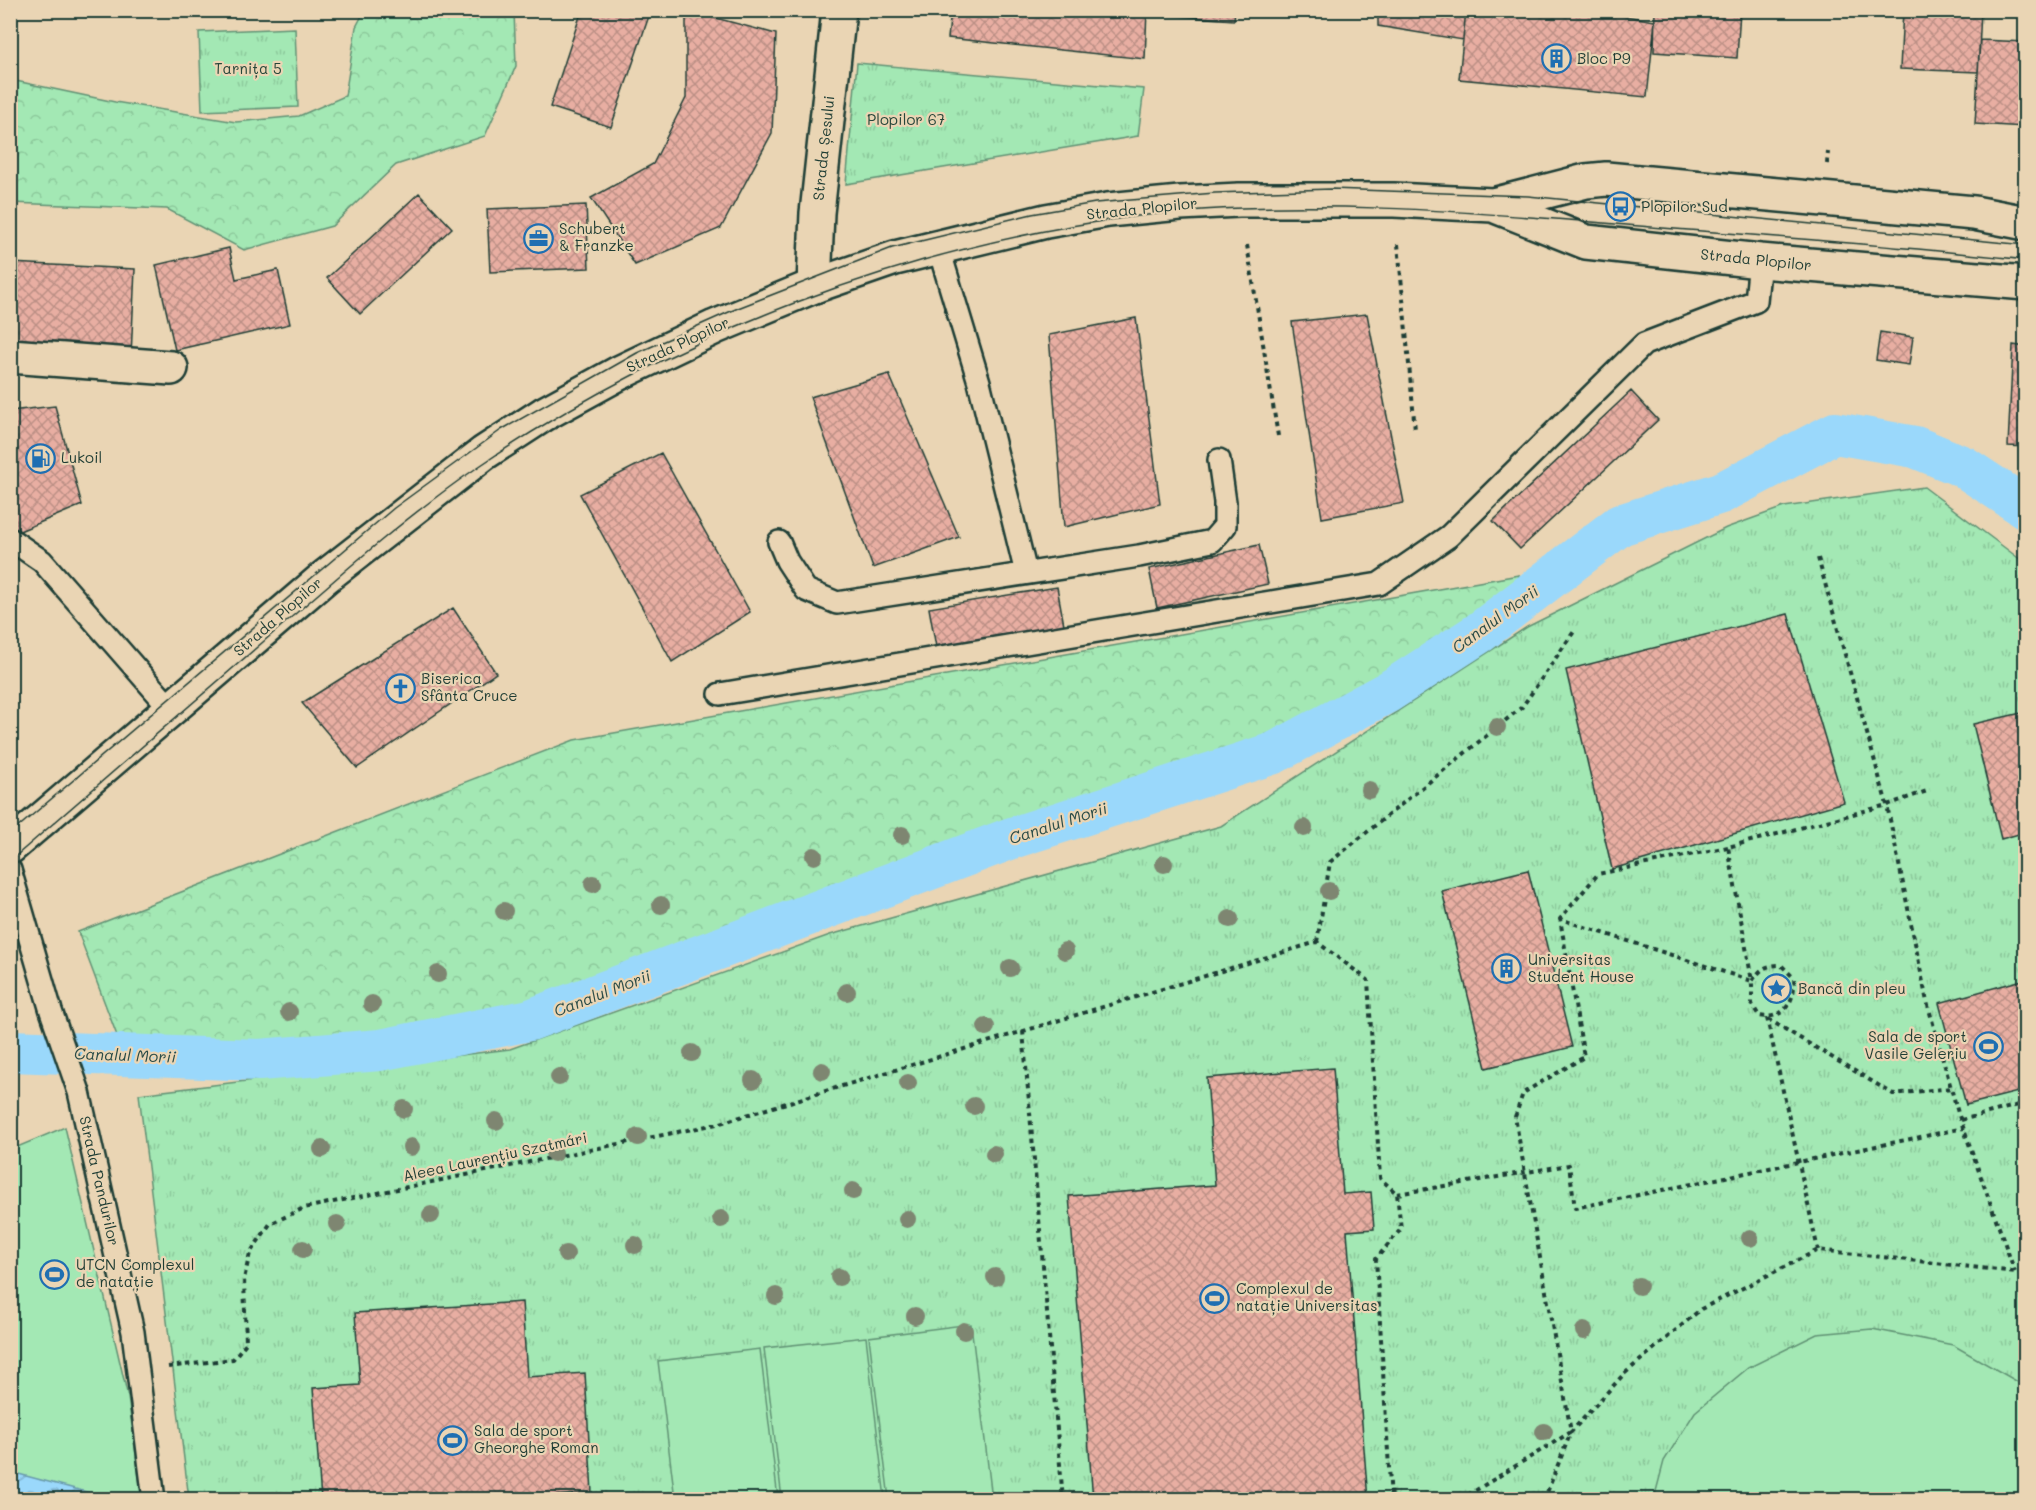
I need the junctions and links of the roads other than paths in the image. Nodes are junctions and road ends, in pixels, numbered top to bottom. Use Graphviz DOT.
graph roads {
  1 [pos="839,10"];
  2 [pos="1493,206"];
  3 [pos="2025,224"];
  4 [pos="938,246"];
  5 [pos="1760,261"];
  6 [pos="2025,283"];
  7 [pos="814,286"];
  8 [pos="10,356"];
  9 [pos="171,368"];
  10 [pos="1219,460"];
  11 [pos="10,538"];
  12 [pos="778,542"];
  13 [pos="1026,573"];
  14 [pos="720,694"];
  15 [pos="171,709"];
  16 [pos="10,847"];
  17 [pos="10,870"];
  18 [pos="154,1500"];
  1 -- 7 [label="main road, Strada Șesului"];
  2 -- 3 [label="main road, Strada Plopilor"];
  2 -- 4 [label="main road, Strada Plopilor"];
  2 -- 5 [label="main road, Strada Plopilor"];
  4 -- 7 [label="main road, Strada Plopilor"];
  4 -- 13 [label="lane"];
  5 -- 6 [label="main road, Strada Plopilor"];
  5 -- 14 [label="lane"];
  7 -- 15 [label="main road, Strada Plopilor"];
  8 -- 9 [label="main road"];
  10 -- 13 [label="lane"];
  11 -- 15 [label="lane"];
  12 -- 13 [label="lane"];
  15 -- 16 [label="main road, Strada Plopilor"];
  17 -- 18 [label="lane, Strada Pandurilor"];
}
